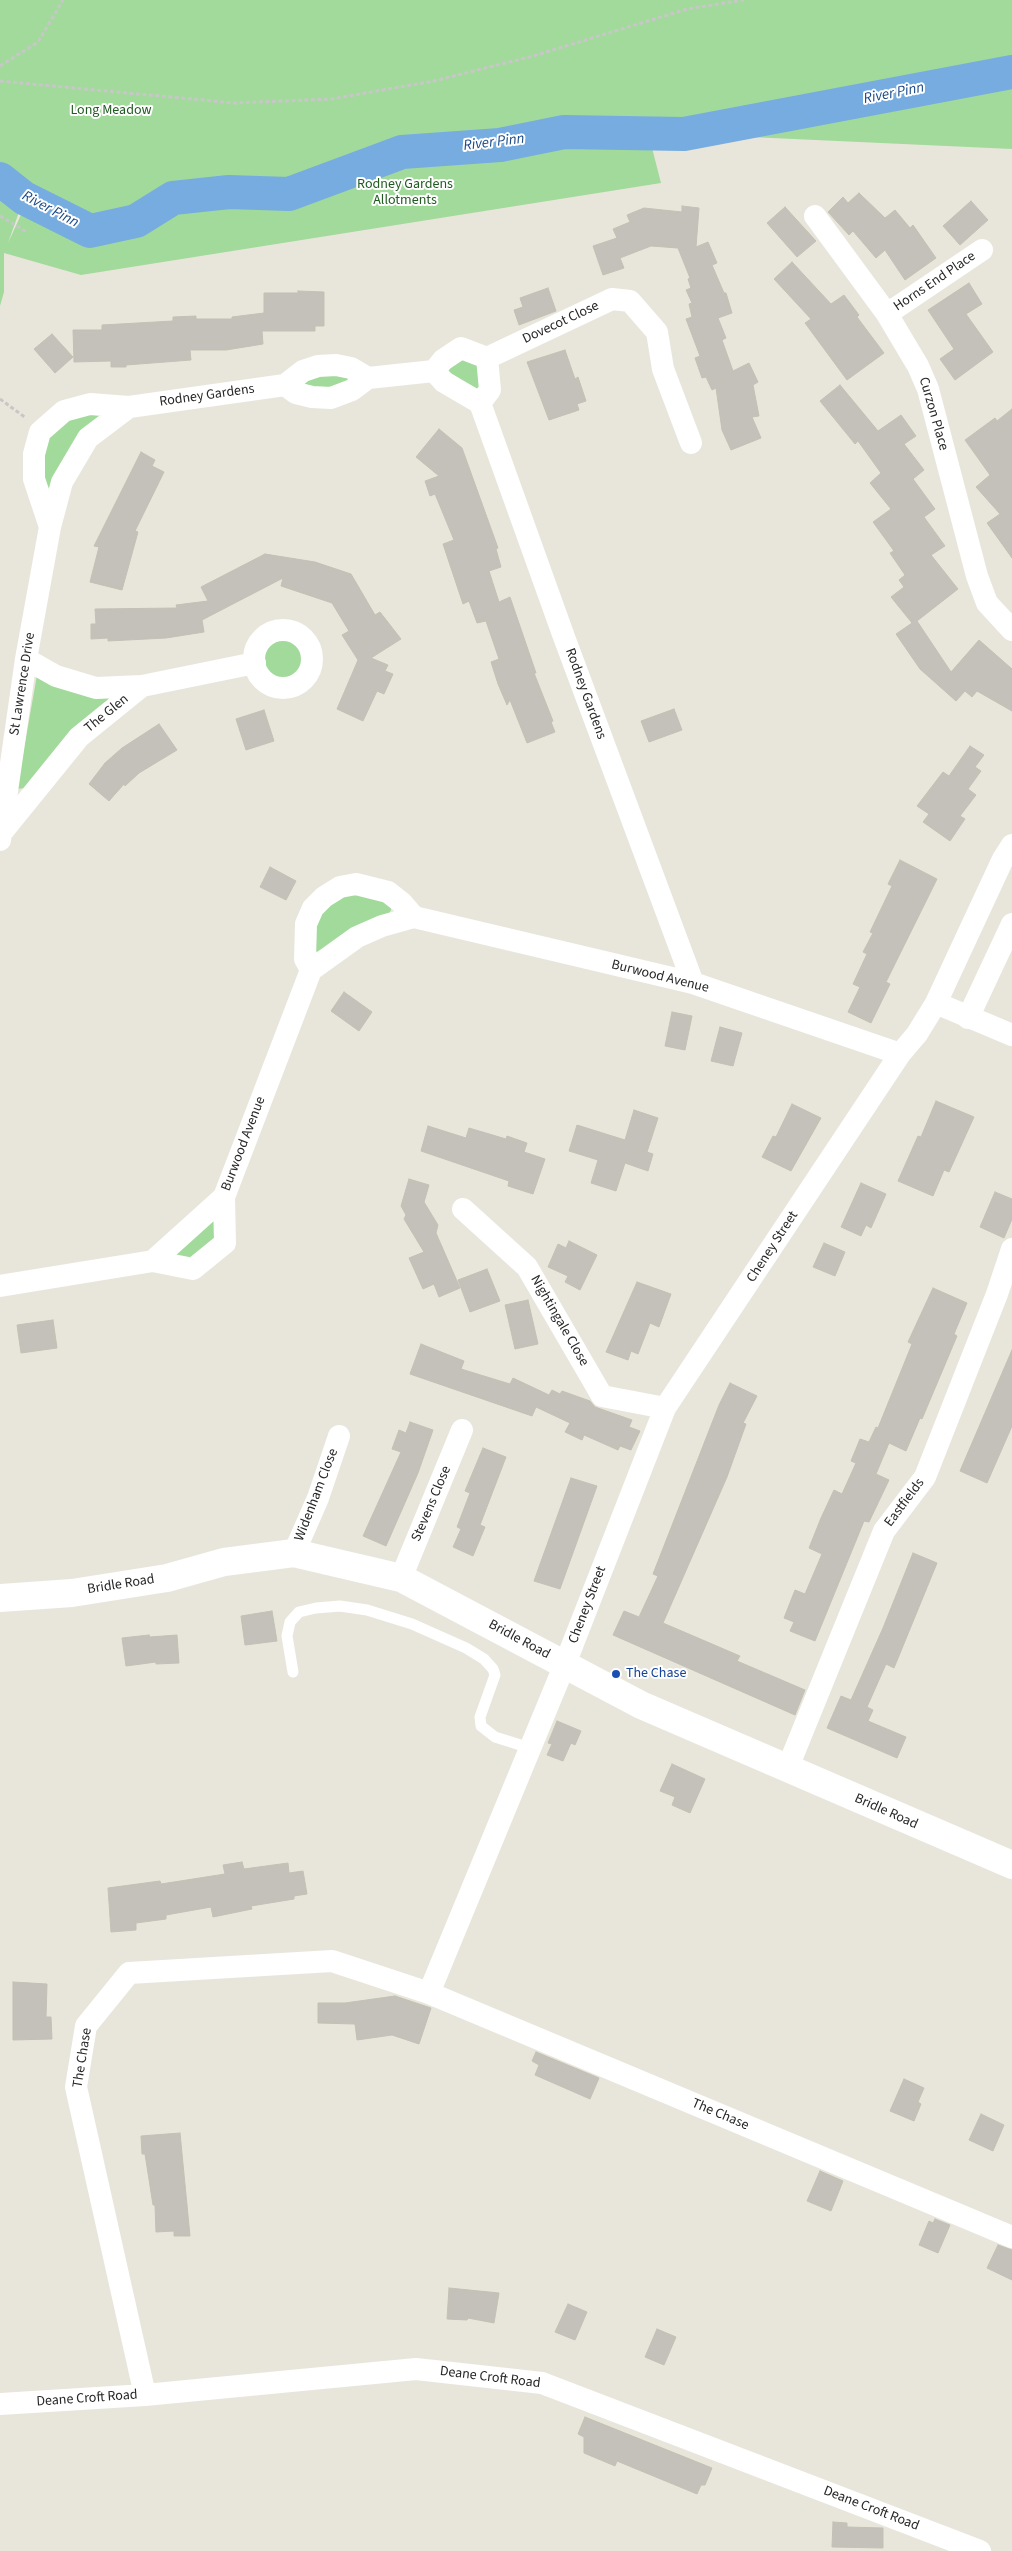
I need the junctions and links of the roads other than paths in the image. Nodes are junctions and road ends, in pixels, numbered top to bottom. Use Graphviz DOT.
graph roads {
  1 [pos="815,216"];
  2 [pos="982,250"];
  3 [pos="887,314"];
  4 [pos="487,358"];
  5 [pos="434,371"];
  6 [pos="368,378"];
  7 [pos="285,385"];
  8 [pos="480,403"];
  9 [pos="129,407"];
  10 [pos="691,443"];
  11 [pos="50,528"];
  12 [pos="1012,630"];
  13 [pos="26,659"];
  14 [pos="255,663"];
  15 [pos="142,686"];
  16 [pos="1,837"];
  17 [pos="1012,846"];
  18 [pos="414,917"];
  19 [pos="1012,924"];
  20 [pos="311,970"];
  21 [pos="693,984"];
  22 [pos="936,1003"];
  23 [pos="968,1018"];
  24 [pos="1012,1035"];
  25 [pos="900,1054"];
  26 [pos="224,1197"];
  27 [pos="463,1208"];
  28 [pos="1012,1249"];
  29 [pos="153,1261"];
  30 [pos="0,1286"];
  31 [pos="1004,1297"];
  32 [pos="664,1408"];
  33 [pos="462,1430"];
  34 [pos="339,1436"];
  35 [pos="294,1553"];
  36 [pos="401,1578"];
  37 [pos="0,1598"];
  38 [pos="565,1664"];
  39 [pos="293,1672"];
  40 [pos="530,1748"];
  41 [pos="788,1767"];
  42 [pos="1012,1865"];
  43 [pos="429,1993"];
  44 [pos="1012,2237"];
  45 [pos="145,2395"];
  46 [pos="0,2404"];
  47 [pos="980,2551"];
  1 -- 3 [label="street, Curzon Place"];
  2 -- 3 [label="street, Horns End Place"];
  3 -- 12 [label="street, Curzon Place"];
  4 -- 5 [label="street"];
  4 -- 8 [label="street"];
  4 -- 10 [label="street, Dovecot Close"];
  5 -- 6 [label="street"];
  5 -- 8 [label="street"];
  6 -- 7 [label="street, Rodney Gardens"];
  6 -- 7 [label="street"];
  7 -- 9 [label="street, Rodney Gardens"];
  8 -- 21 [label="street, Rodney Gardens"];
  9 -- 11 [label="street, St Lawrence Drive"];
  9 -- 11 [label="street, St Lawrence Drive"];
  11 -- 13 [label="street, St Lawrence Drive"];
  13 -- 15 [label="street"];
  13 -- 16 [label="street, St Lawrence Drive"];
  14 -- 15 [label="street, The Glen"];
  15 -- 16 [label="street, The Glen"];
  17 -- 22 [label="street, Cheney Street"];
  18 -- 20 [label="street, Burwood Avenue"];
  18 -- 20 [label="street"];
  18 -- 21 [label="street, Burwood Avenue"];
  19 -- 23 [label="street"];
  20 -- 26 [label="street, Burwood Avenue"];
  21 -- 25 [label="street, Burwood Avenue"];
  22 -- 23 [label="street"];
  22 -- 25 [label="street, Cheney Street"];
  23 -- 24 [label="street"];
  25 -- 32 [label="street, Cheney Street"];
  26 -- 29 [label="street, Burwood Avenue"];
  26 -- 29 [label="street"];
  27 -- 32 [label="street, Nightingale Close"];
  28 -- 31 [label="street, Eastfields"];
  29 -- 30 [label="street"];
  31 -- 41 [label="street, Eastfields"];
  32 -- 38 [label="street, Cheney Street"];
  33 -- 36 [label="street, Stevens Close"];
  34 -- 35 [label="street, Widenham Close"];
  35 -- 36 [label="street, Bridle Road"];
  35 -- 37 [label="street, Bridle Road"];
  36 -- 38 [label="street, Bridle Road"];
  38 -- 40 [label="street"];
  38 -- 41 [label="street, Bridle Road"];
  39 -- 40 [label="lane"];
  40 -- 43 [label="street"];
  41 -- 42 [label="street, Bridle Road"];
  43 -- 44 [label="street, The Chase"];
  43 -- 45 [label="street, The Chase"];
  45 -- 46 [label="street, Deane Croft Road"];
  45 -- 47 [label="street, Deane Croft Road"];
}
